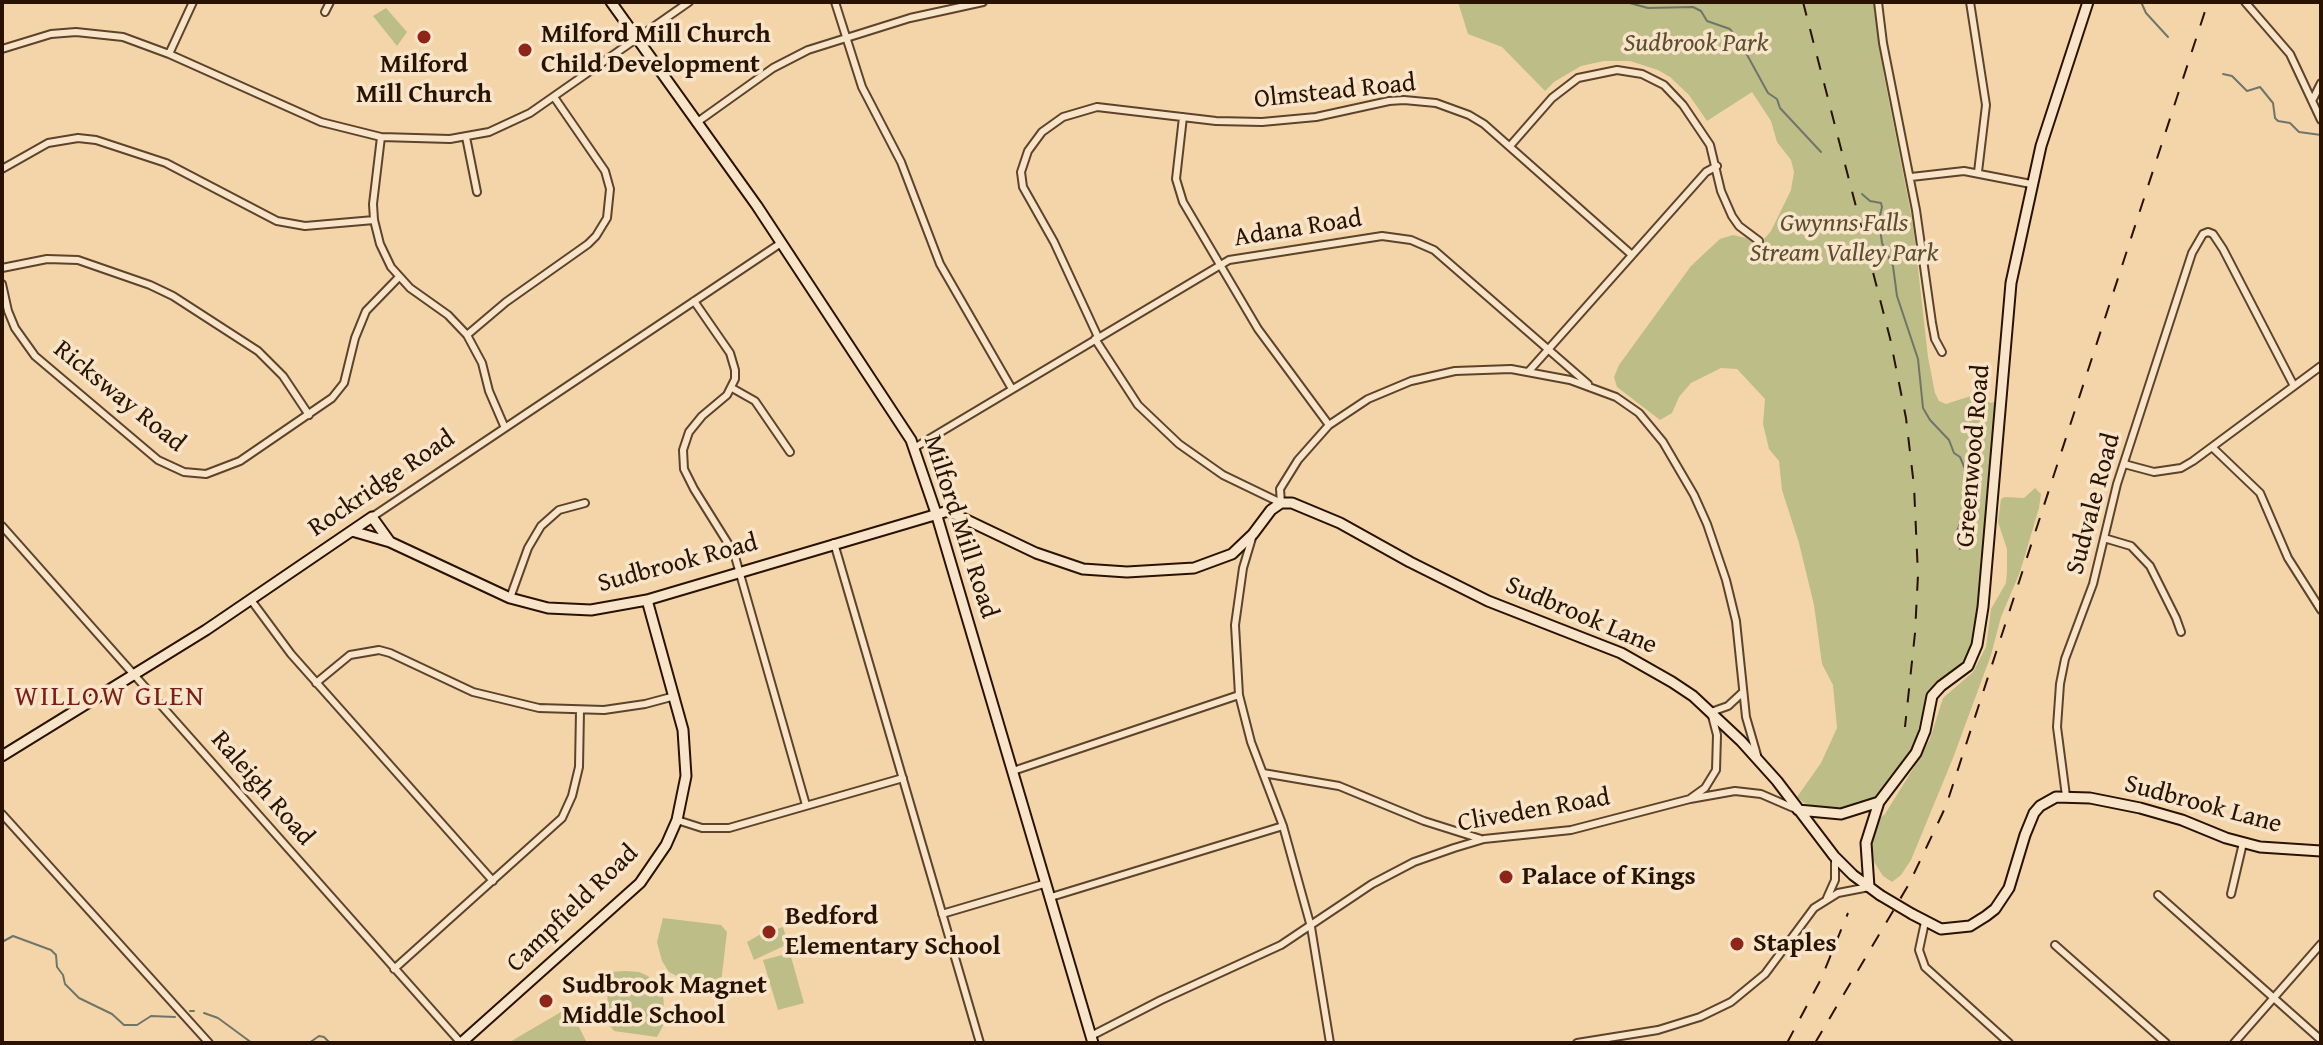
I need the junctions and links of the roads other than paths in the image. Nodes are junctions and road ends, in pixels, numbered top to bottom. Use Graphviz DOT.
graph roads {
  1 [pos="193,2"];
  2 [pos="330,2"];
  3 [pos="611,2"];
  4 [pos="689,2"];
  5 [pos="835,2"];
  6 [pos="983,2"];
  7 [pos="1878,2"];
  8 [pos="1970,2"];
  9 [pos="2088,2"];
  10 [pos="2245,2"];
  11 [pos="325,12"];
  12 [pos="846,37"];
  13 [pos="637,39"];
  14 [pos="2,49"];
  15 [pos="169,54"];
  16 [pos="2321,83"];
  17 [pos="554,97"];
  18 [pos="2312,101"];
  19 [pos="1183,117"];
  20 [pos="2321,120"];
  21 [pos="696,123"];
  22 [pos="381,137"];
  23 [pos="466,137"];
  24 [pos="1510,146"];
  25 [pos="1717,166"];
  26 [pos="2,169"];
  27 [pos="1978,172"];
  28 [pos="1911,177"];
  29 [pos="2031,184"];
  30 [pos="477,192"];
  31 [pos="374,220"];
  32 [pos="1759,241"];
  33 [pos="782,242"];
  34 [pos="1632,255"];
  35 [pos="1220,264"];
  36 [pos="2,268"];
  37 [pos="399,277"];
  38 [pos="2,284"];
  39 [pos="694,301"];
  40 [pos="467,335"];
  41 [pos="1096,338"];
  42 [pos="1547,350"];
  43 [pos="1942,352"];
  44 [pos="2321,366"];
  45 [pos="1529,371"];
  46 [pos="2294,386"];
  47 [pos="1591,387"];
  48 [pos="732,388"];
  49 [pos="1012,389"];
  50 [pos="309,415"];
  51 [pos="1329,425"];
  52 [pos="505,428"];
  53 [pos="2212,447"];
  54 [pos="914,448"];
  55 [pos="790,452"];
  56 [pos="2124,464"];
  57 [pos="585,503"];
  58 [pos="1281,503"];
  59 [pos="936,513"];
  60 [pos="372,517"];
  61 [pos="2,526"];
  62 [pos="352,531"];
  63 [pos="1253,534"];
  64 [pos="2104,538"];
  65 [pos="390,542"];
  66 [pos="834,543"];
  67 [pos="1226,557"];
  68 [pos="1243,568"];
  69 [pos="739,572"];
  70 [pos="510,598"];
  71 [pos="251,600"];
  72 [pos="647,600"];
  73 [pos="2321,610"];
  74 [pos="2181,632"];
  75 [pos="133,673"];
  76 [pos="316,683"];
  77 [pos="1743,692"];
  78 [pos="1239,695"];
  79 [pos="675,696"];
  80 [pos="580,711"];
  81 [pos="1711,712"];
  82 [pos="2,756"];
  83 [pos="1757,758"];
  84 [pos="1013,771"];
  85 [pos="1263,773"];
  86 [pos="903,778"];
  87 [pos="2066,796"];
  88 [pos="1690,799"];
  89 [pos="1879,802"];
  90 [pos="806,805"];
  91 [pos="1798,810"];
  92 [pos="2,814"];
  93 [pos="677,820"];
  94 [pos="1283,826"];
  95 [pos="1484,839"];
  96 [pos="2243,843"];
  97 [pos="2321,851"];
  98 [pos="1834,856"];
  99 [pos="493,881"];
  100 [pos="1047,883"];
  101 [pos="1869,887"];
  102 [pos="2231,894"];
  103 [pos="2158,895"];
  104 [pos="1051,897"];
  105 [pos="1827,898"];
  106 [pos="942,914"];
  107 [pos="1925,922"];
  108 [pos="1311,927"];
  109 [pos="2321,944"];
  110 [pos="2055,945"];
  111 [pos="394,969"];
  112 [pos="2273,998"];
  113 [pos="1633,1034"];
  114 [pos="1092,1040"];
  115 [pos="2321,1040"];
  116 [pos="209,1043"];
  117 [pos="461,1043"];
  118 [pos="980,1043"];
  119 [pos="1330,1043"];
  120 [pos="1577,1043"];
  121 [pos="1635,1043"];
  122 [pos="2009,1043"];
  123 [pos="2166,1043"];
  124 [pos="2234,1043"];
  1 -- 15 [label="street"];
  2 -- 11 [label="street"];
  3 -- 13 [label="street, Milford Mill Road"];
  4 -- 13 [label="street"];
  5 -- 12 [label="street"];
  6 -- 12 [label="street"];
  7 -- 28 [label="street"];
  8 -- 27 [label="street"];
  9 -- 29 [label="street, Greenwood Road"];
  10 -- 18 [label="street"];
  12 -- 21 [label="street"];
  12 -- 49 [label="street"];
  13 -- 17 [label="street"];
  13 -- 21 [label="street, Milford Mill Road"];
  14 -- 15 [label="street"];
  15 -- 22 [label="street"];
  16 -- 18 [label="street"];
  17 -- 23 [label="street"];
  17 -- 40 [label="street"];
  18 -- 20 [label="street"];
  19 -- 24 [label="street, Olmstead Road"];
  19 -- 35 [label="street"];
  19 -- 41 [label="street, Olmstead Road"];
  21 -- 33 [label="street, Milford Mill Road"];
  22 -- 23 [label="street"];
  22 -- 31 [label="street"];
  23 -- 30 [label="street"];
  24 -- 25 [label="street"];
  24 -- 34 [label="street, Olmstead Road"];
  25 -- 32 [label="street"];
  25 -- 34 [label="street"];
  26 -- 31 [label="street"];
  27 -- 28 [label="street"];
  27 -- 29 [label="street"];
  28 -- 43 [label="street"];
  29 -- 89 [label="street, Greenwood Road"];
  31 -- 37 [label="street"];
  33 -- 39 [label="street, Rockridge Road"];
  33 -- 54 [label="street, Milford Mill Road"];
  34 -- 42 [label="street"];
  35 -- 41 [label="street, Adana Road"];
  35 -- 42 [label="street, Adana Road"];
  35 -- 51 [label="street"];
  36 -- 50 [label="street"];
  37 -- 40 [label="street"];
  37 -- 50 [label="street, Ricksway Road"];
  38 -- 50 [label="street, Ricksway Road"];
  39 -- 48 [label="street"];
  39 -- 52 [label="street, Rockridge Road"];
  40 -- 52 [label="street"];
  41 -- 49 [label="street, Adana Road"];
  41 -- 58 [label="street"];
  42 -- 45 [label="street"];
  42 -- 47 [label="street, Adana Road"];
  44 -- 46 [label="street"];
  45 -- 47 [label="street"];
  45 -- 51 [label="street"];
  46 -- 53 [label="street"];
  46 -- 56 [label="street, Sudvale Road"];
  47 -- 77 [label="street"];
  48 -- 55 [label="street"];
  48 -- 69 [label="street"];
  49 -- 54 [label="street, Adana Road"];
  51 -- 58 [label="street"];
  52 -- 60 [label="street, Rockridge Road"];
  53 -- 56 [label="street"];
  53 -- 73 [label="street"];
  54 -- 59 [label="street, Milford Mill Road"];
  56 -- 64 [label="street, Sudvale Road"];
  57 -- 70 [label="street"];
  58 -- 63 [label="street"];
  58 -- 81 [label="street, Sudbrook Lane"];
  59 -- 66 [label="street, Sudbrook Road"];
  59 -- 67 [label="street"];
  59 -- 84 [label="street, Milford Mill Road"];
  60 -- 62 [label="street, Rockridge Road"];
  60 -- 65 [label="street, Sudbrook Road"];
  61 -- 75 [label="street, Raleigh Road"];
  62 -- 65 [label="street, Sudbrook Road"];
  62 -- 71 [label="street, Rockridge Road"];
  63 -- 67 [label="street"];
  63 -- 68 [label="street"];
  64 -- 74 [label="street"];
  64 -- 87 [label="street, Sudvale Road"];
  65 -- 70 [label="street, Sudbrook Road"];
  66 -- 69 [label="street, Sudbrook Road"];
  66 -- 86 [label="street"];
  67 -- 68 [label="street"];
  68 -- 78 [label="street"];
  69 -- 72 [label="street, Sudbrook Road"];
  69 -- 90 [label="street"];
  70 -- 72 [label="street, Sudbrook Road"];
  71 -- 75 [label="street, Rockridge Road"];
  71 -- 76 [label="street"];
  72 -- 79 [label="street, Campfield Road"];
  75 -- 82 [label="street, Rockridge Road"];
  75 -- 111 [label="street, Raleigh Road"];
  76 -- 80 [label="street"];
  76 -- 99 [label="street"];
  77 -- 81 [label="street"];
  77 -- 83 [label="street"];
  78 -- 84 [label="street"];
  78 -- 85 [label="street"];
  79 -- 80 [label="street"];
  79 -- 93 [label="street, Campfield Road"];
  80 -- 99 [label="street"];
  81 -- 83 [label="street, Sudbrook Lane"];
  81 -- 88 [label="street"];
  83 -- 91 [label="street, Sudbrook Lane"];
  84 -- 100 [label="street, Milford Mill Road"];
  85 -- 94 [label="street"];
  85 -- 95 [label="street"];
  86 -- 90 [label="street"];
  86 -- 106 [label="street"];
  87 -- 96 [label="street, Sudbrook Lane"];
  87 -- 107 [label="street, Sudbrook Lane"];
  88 -- 91 [label="street, Cliveden Road"];
  88 -- 95 [label="street, Cliveden Road"];
  89 -- 91 [label="street, Cliveden Road"];
  89 -- 101 [label="street, Greenwood Road"];
  90 -- 93 [label="street"];
  91 -- 98 [label="street, Sudbrook Lane"];
  92 -- 116 [label="street"];
  93 -- 117 [label="street, Campfield Road"];
  94 -- 104 [label="street"];
  94 -- 108 [label="street"];
  95 -- 108 [label="street, Cliveden Road"];
  96 -- 97 [label="street, Sudbrook Lane"];
  96 -- 102 [label="street"];
  98 -- 101 [label="street, Sudbrook Lane"];
  98 -- 105 [label="street"];
  99 -- 111 [label="street"];
  100 -- 104 [label="street, Milford Mill Road"];
  100 -- 106 [label="street"];
  101 -- 105 [label="street"];
  101 -- 107 [label="street, Sudbrook Lane, bridge"];
  103 -- 112 [label="street"];
  104 -- 114 [label="street, Milford Mill Road"];
  105 -- 113 [label="street"];
  106 -- 118 [label="street"];
  107 -- 122 [label="street"];
  108 -- 114 [label="street, Cliveden Road"];
  108 -- 119 [label="street"];
  109 -- 112 [label="street"];
  110 -- 123 [label="street"];
  111 -- 117 [label="street, Raleigh Road"];
  112 -- 115 [label="street"];
  112 -- 124 [label="street"];
  113 -- 120 [label="street"];
  113 -- 121 [label="street"];
}
